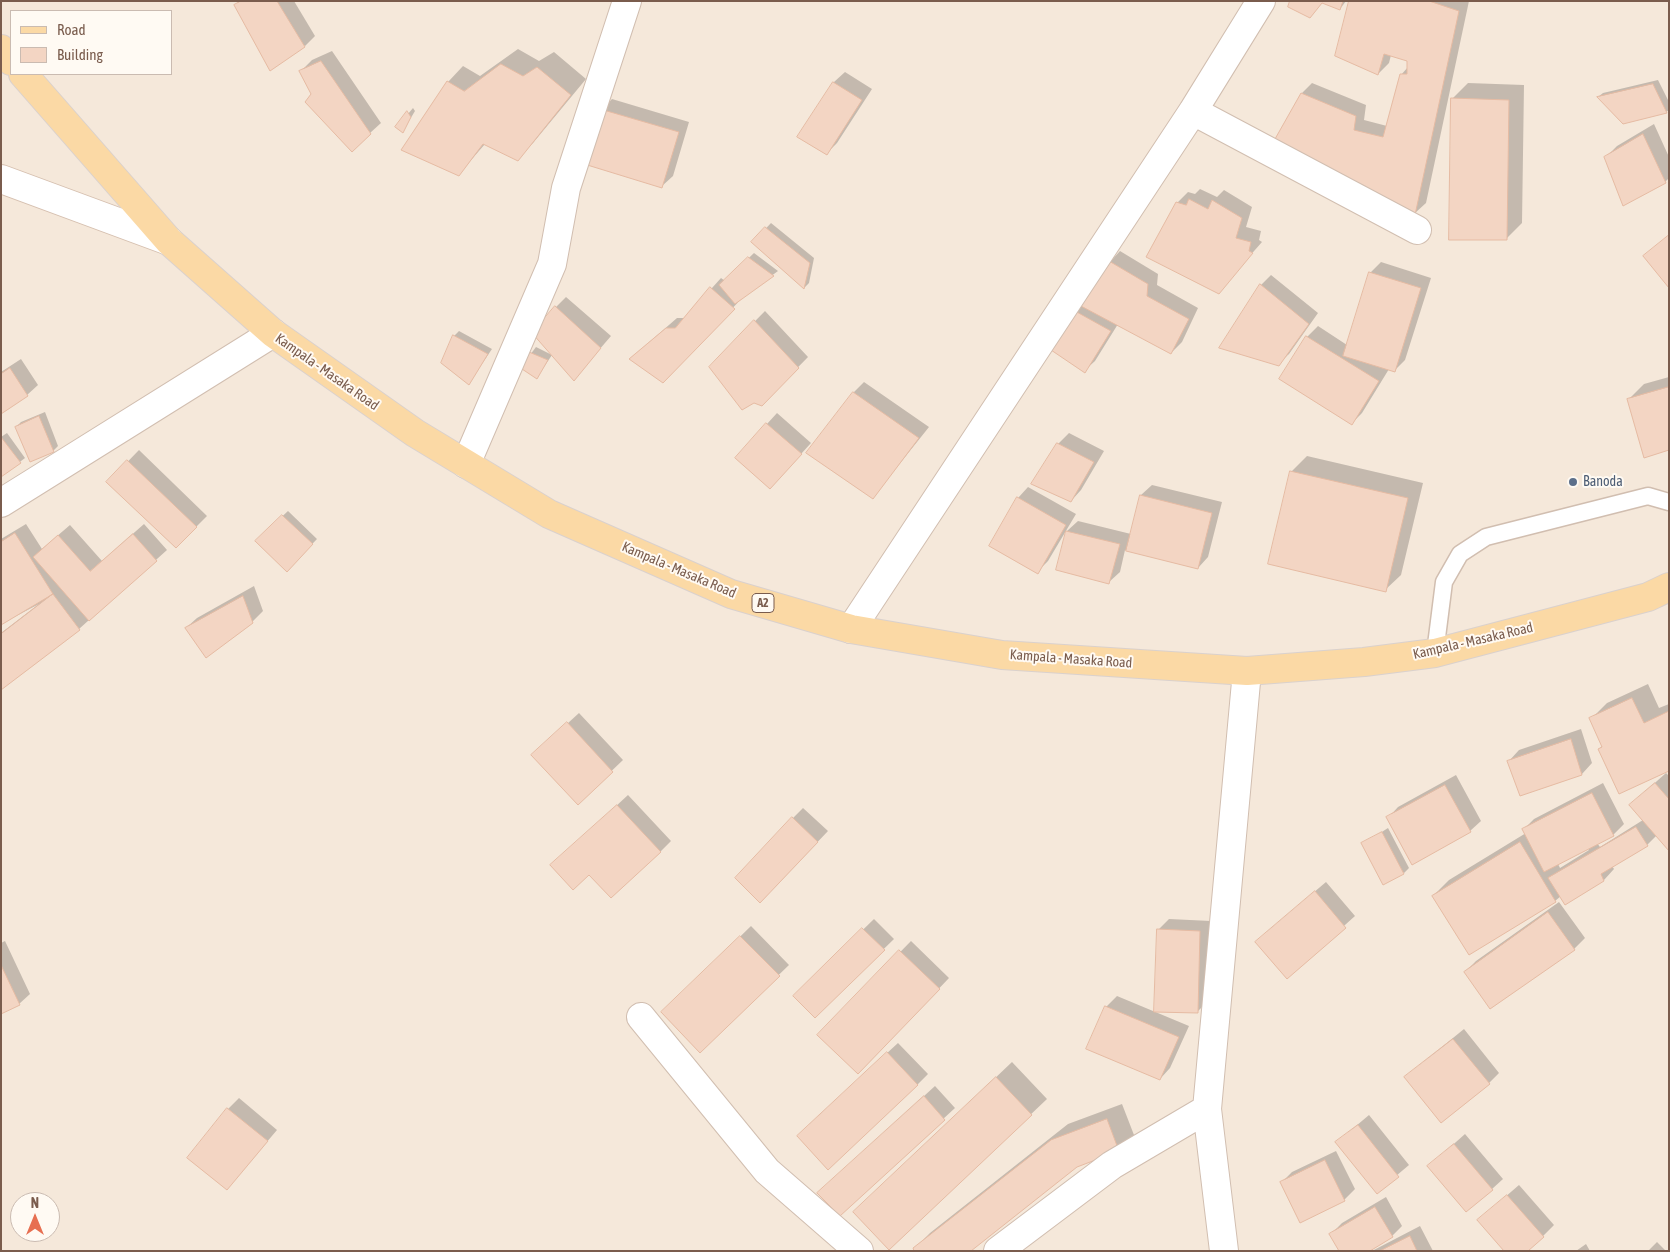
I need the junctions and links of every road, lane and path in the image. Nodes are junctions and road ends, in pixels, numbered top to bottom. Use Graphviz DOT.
graph roads {
  1 [pos="627,1"];
  2 [pos="1261,1"];
  3 [pos="1,50"];
  4 [pos="10,60"];
  5 [pos="23,75"];
  6 [pos="1193,111"];
  7 [pos="1,179"];
  8 [pos="1418,230"];
  9 [pos="169,241"];
  10 [pos="273,333"];
  11 [pos="466,464"];
  12 [pos="1669,502"];
  13 [pos="1,503"];
  14 [pos="1669,587"];
  15 [pos="851,629"];
  16 [pos="1435,653"];
  17 [pos="1247,671"];
  18 [pos="642,1017"];
  19 [pos="1207,1109"];
  20 [pos="859,1251"];
  21 [pos="998,1251"];
  22 [pos="1224,1251"];
  1 -- 11 [label="street"];
  2 -- 6 [label="street"];
  3 -- 4 [label="main road"];
  5 -- 9 [label="main road, Kampala - Masaka Road / A2"];
  6 -- 8 [label="street"];
  6 -- 15 [label="street"];
  7 -- 9 [label="street"];
  9 -- 10 [label="main road, Kampala - Masaka Road / A2"];
  10 -- 11 [label="main road, Kampala - Masaka Road / A2"];
  10 -- 13 [label="street"];
  11 -- 15 [label="main road, Kampala - Masaka Road / A2"];
  12 -- 16 [label="lane"];
  14 -- 16 [label="main road, Kampala - Masaka Road / A2"];
  15 -- 17 [label="main road, Kampala - Masaka Road / A2"];
  16 -- 17 [label="main road, Kampala - Masaka Road / A2"];
  17 -- 19 [label="street"];
  18 -- 20 [label="street"];
  19 -- 21 [label="street"];
  19 -- 22 [label="street"];
}
